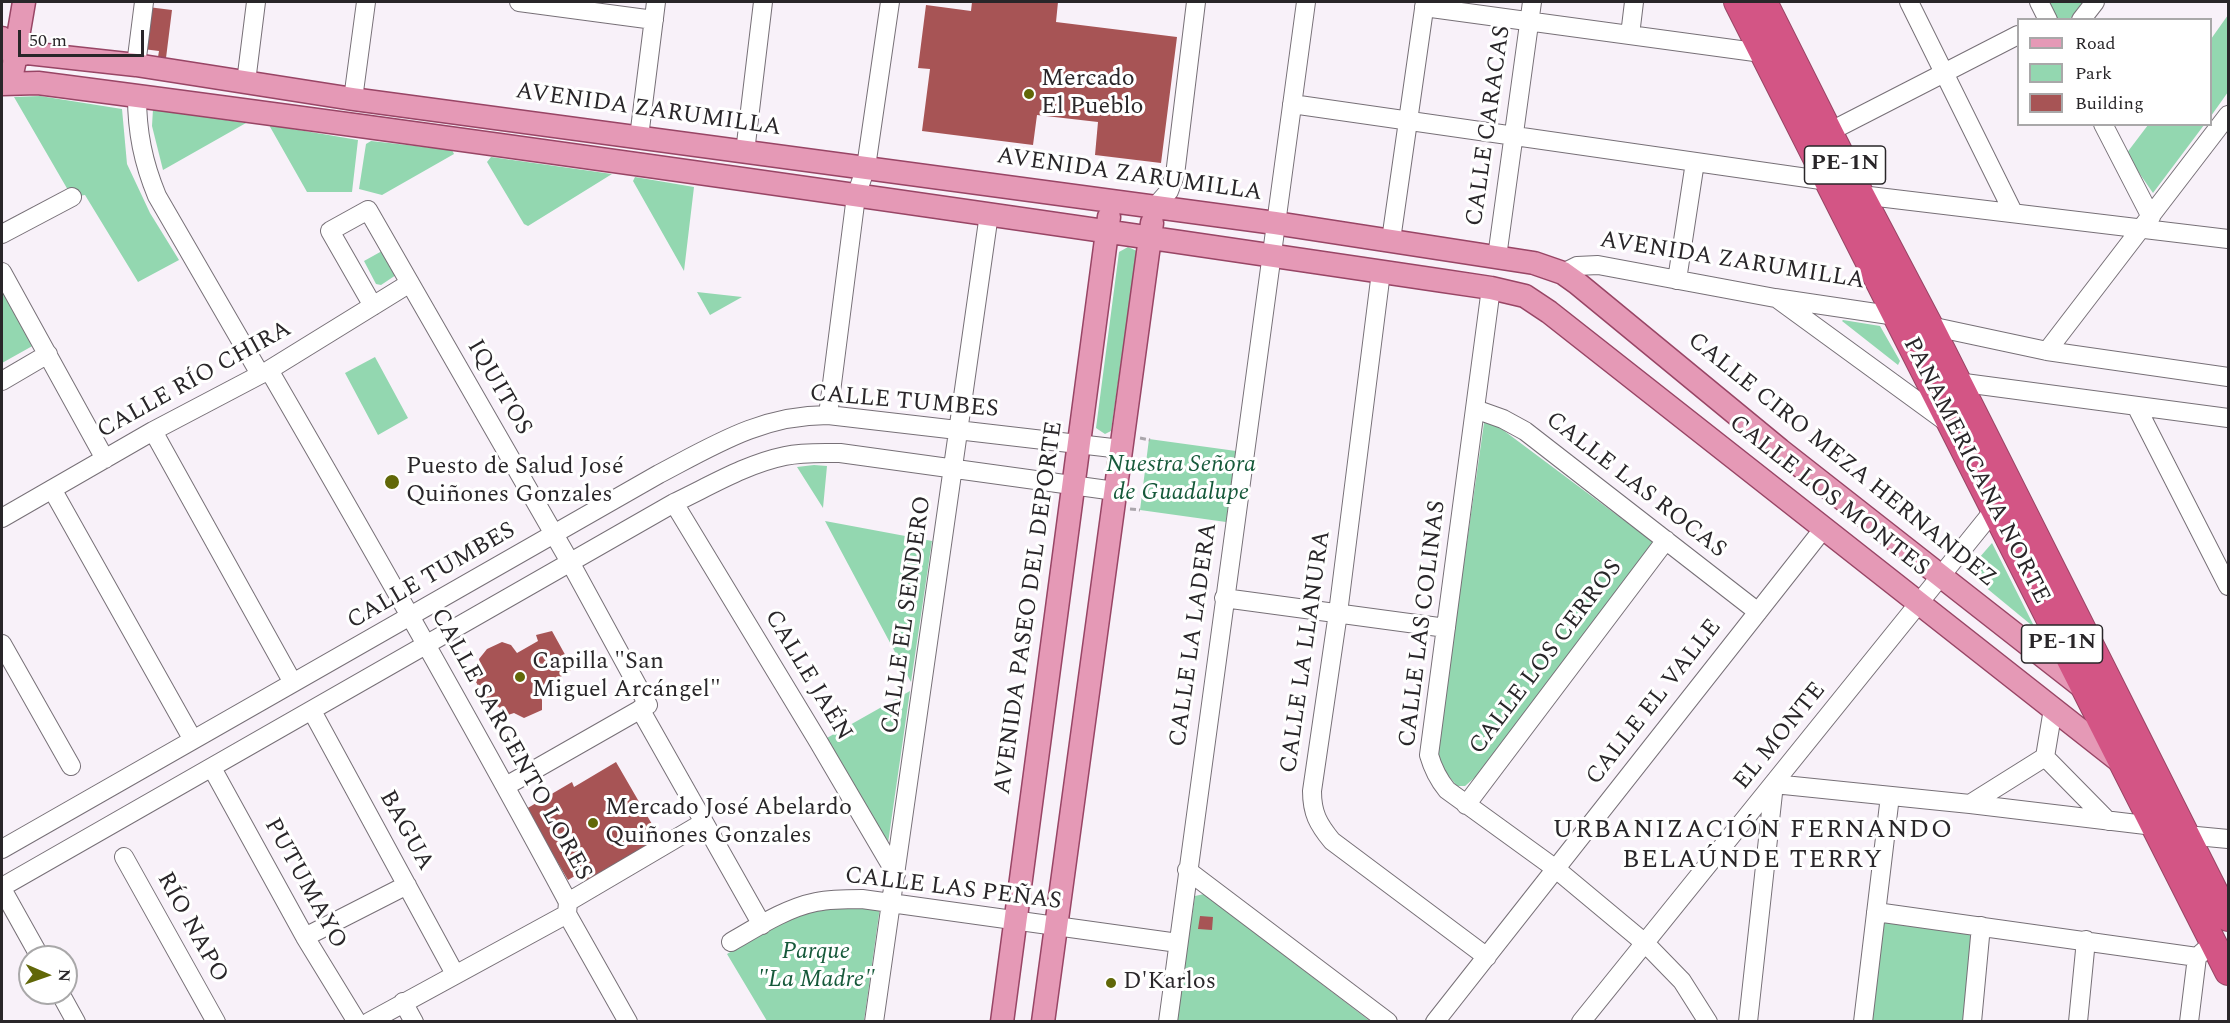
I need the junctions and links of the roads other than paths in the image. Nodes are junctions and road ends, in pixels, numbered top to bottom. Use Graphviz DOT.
graph roads {
  1 [pos="24,2"];
  2 [pos="144,2"];
  3 [pos="256,2"];
  4 [pos="366,2"];
  5 [pos="519,2"];
  6 [pos="763,2"];
  7 [pos="890,2"];
  8 [pos="1196,2"];
  9 [pos="1306,2"];
  10 [pos="1532,2"];
  11 [pos="1634,2"];
  12 [pos="1737,2"];
  13 [pos="1764,2"];
  14 [pos="1909,2"];
  15 [pos="2039,2"];
  16 [pos="2094,2"];
  17 [pos="1424,4"];
  18 [pos="655,11"];
  19 [pos="2047,18"];
  20 [pos="2082,18"];
  21 [pos="1529,21"];
  22 [pos="1630,35"];
  23 [pos="2017,36"];
  24 [pos="10,49"];
  25 [pos="1762,53"];
  26 [pos="136,65"];
  27 [pos="1944,73"];
  28 [pos="246,82"];
  29 [pos="2,84"];
  30 [pos="137,96"];
  31 [pos="352,99"];
  32 [pos="1292,104"];
  33 [pos="2229,114"];
  34 [pos="1406,121"];
  35 [pos="2104,126"];
  36 [pos="1829,132"];
  37 [pos="639,136"];
  38 [pos="1513,136"];
  39 [pos="745,152"];
  40 [pos="1695,162"];
  41 [pos="866,167"];
  42 [pos="1828,181"];
  43 [pos="1861,195"];
  44 [pos="72,196"];
  45 [pos="856,196"];
  46 [pos="1111,202"];
  47 [pos="1154,208"];
  48 [pos="2013,212"];
  49 [pos="989,214"];
  50 [pos="2147,222"];
  51 [pos="1275,223"];
  52 [pos="1107,231"];
  53 [pos="2,234"];
  54 [pos="1150,237"];
  55 [pos="2229,239"];
  56 [pos="1390,240"];
  57 [pos="1270,255"];
  58 [pos="1497,257"];
  59 [pos="2,272"];
  60 [pos="1381,272"];
  61 [pos="1563,273"];
  62 [pos="1677,280"];
  63 [pos="410,283"];
  64 [pos="1491,288"];
  65 [pos="1775,298"];
  66 [pos="373,306"];
  67 [pos="1896,316"];
  68 [pos="1930,326"];
  69 [pos="2047,351"];
  70 [pos="48,354"];
  71 [pos="265,372"];
  72 [pos="2229,377"];
  73 [pos="2,381"];
  74 [pos="1957,382"];
  75 [pos="2136,406"];
  76 [pos="1475,409"];
  77 [pos="828,416"];
  78 [pos="2229,418"];
  79 [pos="1953,427"];
  80 [pos="153,431"];
  81 [pos="958,431"];
  82 [pos="1080,445"];
  83 [pos="1121,449"];
  84 [pos="105,459"];
  85 [pos="953,469"];
  86 [pos="1075,485"];
  87 [pos="52,489"];
  88 [pos="1115,490"];
  89 [pos="674,503"];
  90 [pos="1994,510"];
  91 [pos="2,518"];
  92 [pos="1824,528"];
  93 [pos="555,535"];
  94 [pos="1666,540"];
  95 [pos="570,562"];
  96 [pos="1939,576"];
  97 [pos="2229,586"];
  98 [pos="1224,598"];
  99 [pos="1919,603"];
  100 [pos="1758,612"];
  101 [pos="1338,613"];
  102 [pos="411,616"];
  103 [pos="1446,628"];
  104 [pos="2,644"];
  105 [pos="427,644"];
  106 [pos="293,683"];
  107 [pos="2085,689"];
  108 [pos="644,707"];
  109 [pos="2053,709"];
  110 [pos="312,711"];
  111 [pos="193,740"];
  112 [pos="2045,757"];
  113 [pos="2123,764"];
  114 [pos="71,766"];
  115 [pos="212,768"];
  116 [pos="1774,784"];
  117 [pos="506,786"];
  118 [pos="1890,796"];
  119 [pos="1970,804"];
  120 [pos="1466,805"];
  121 [pos="2108,821"];
  122 [pos="704,822"];
  123 [pos="2154,826"];
  124 [pos="2186,835"];
  125 [pos="2229,839"];
  126 [pos="2,849"];
  127 [pos="124,858"];
  128 [pos="1556,869"];
  129 [pos="1187,870"];
  130 [pos="896,874"];
  131 [pos="407,885"];
  132 [pos="2,888"];
  133 [pos="891,903"];
  134 [pos="568,908"];
  135 [pos="1876,912"];
  136 [pos="2229,918"];
  137 [pos="1016,921"];
  138 [pos="762,925"];
  139 [pos="1981,926"];
  140 [pos="1056,927"];
  141 [pos="305,938"];
  142 [pos="2086,940"];
  143 [pos="731,942"];
  144 [pos="1178,943"];
  145 [pos="1646,944"];
  146 [pos="33,945"];
  147 [pos="2205,950"];
  148 [pos="1487,957"];
  149 [pos="2229,972"];
  150 [pos="455,974"];
  151 [pos="403,1002"];
  152 [pos="67,1005"];
  153 [pos="76,1022"];
  154 [pos="216,1022"];
  155 [pos="357,1022"];
  156 [pos="369,1022"];
  157 [pos="414,1022"];
  158 [pos="628,1022"];
  159 [pos="874,1022"];
  160 [pos="1002,1022"];
  161 [pos="1043,1022"];
  162 [pos="1168,1022"];
  163 [pos="1388,1022"];
  164 [pos="1435,1022"];
  165 [pos="1581,1022"];
  166 [pos="1708,1022"];
  167 [pos="1748,1022"];
  168 [pos="1863,1022"];
  169 [pos="1972,1022"];
  170 [pos="2078,1022"];
  171 [pos="2189,1022"];
  1 -- 24 [label="main road"];
  2 -- 26 [label="street"];
  3 -- 28 [label="street"];
  4 -- 31 [label="street"];
  5 -- 18 [label="street"];
  6 -- 39 [label="street"];
  7 -- 41 [label="street"];
  8 -- 47 [label="street"];
  9 -- 32 [label="street, CALLE LA LADERA"];
  10 -- 21 [label="street, CALLE CARACAS"];
  11 -- 22 [label="street"];
  12 -- 25 [label="highway, PANAMERICANA NORTE / PE-1N"];
  13 -- 36 [label="highway, PANAMERICANA NORTE / PE-1N"];
  14 -- 27 [label="street"];
  15 -- 19 [label="street"];
  16 -- 20 [label="street"];
  17 -- 21 [label="street"];
  17 -- 34 [label="street"];
  18 -- 37 [label="street"];
  21 -- 22 [label="street"];
  21 -- 38 [label="street, CALLE CARACAS"];
  22 -- 25 [label="street"];
  23 -- 27 [label="street"];
  24 -- 26 [label="main road, AVENIDA ZARUMILLA"];
  24 -- 29 [label="main road"];
  25 -- 42 [label="highway, PANAMERICANA NORTE / PE-1N"];
  26 -- 28 [label="main road, AVENIDA ZARUMILLA"];
  27 -- 36 [label="street"];
  27 -- 48 [label="street"];
  28 -- 31 [label="main road, AVENIDA ZARUMILLA"];
  29 -- 30 [label="main road"];
  30 -- 45 [label="main road"];
  30 -- 71 [label="street, CALLE SARGENTO LORES"];
  31 -- 37 [label="main road, AVENIDA ZARUMILLA"];
  32 -- 34 [label="street"];
  32 -- 51 [label="street, CALLE LA LADERA"];
  33 -- 50 [label="street"];
  34 -- 38 [label="street"];
  34 -- 56 [label="street"];
  35 -- 50 [label="street"];
  36 -- 43 [label="highway, PANAMERICANA NORTE / PE-1N"];
  37 -- 39 [label="main road, AVENIDA ZARUMILLA"];
  38 -- 40 [label="street"];
  38 -- 58 [label="street, CALLE CARACAS"];
  39 -- 41 [label="main road, AVENIDA ZARUMILLA"];
  40 -- 42 [label="street"];
  40 -- 62 [label="street"];
  41 -- 45 [label="street"];
  41 -- 46 [label="main road, AVENIDA ZARUMILLA"];
  42 -- 67 [label="highway, PANAMERICANA NORTE / PE-1N"];
  43 -- 48 [label="street"];
  43 -- 68 [label="highway, PANAMERICANA NORTE / PE-1N"];
  44 -- 53 [label="street"];
  45 -- 49 [label="main road"];
  45 -- 77 [label="street"];
  46 -- 47 [label="main road, AVENIDA ZARUMILLA"];
  46 -- 52 [label="main road, AVENIDA PASEO DEL DEPORTE"];
  47 -- 51 [label="main road, AVENIDA ZARUMILLA"];
  47 -- 54 [label="main road"];
  48 -- 50 [label="street"];
  49 -- 52 [label="main road"];
  49 -- 81 [label="street, CALLE EL SENDERO"];
  50 -- 55 [label="street"];
  50 -- 69 [label="street"];
  51 -- 56 [label="main road, AVENIDA ZARUMILLA"];
  51 -- 57 [label="street, CALLE LA LADERA"];
  52 -- 54 [label="main road"];
  52 -- 82 [label="main road, AVENIDA PASEO DEL DEPORTE"];
  54 -- 57 [label="main road"];
  54 -- 83 [label="main road"];
  56 -- 58 [label="main road, AVENIDA ZARUMILLA"];
  57 -- 60 [label="main road"];
  57 -- 98 [label="street, CALLE LA LADERA"];
  58 -- 61 [label="main road, AVENIDA ZARUMILLA"];
  59 -- 70 [label="street"];
  60 -- 64 [label="main road"];
  60 -- 101 [label="street, CALLE LA LLANURA"];
  61 -- 62 [label="street, AVENIDA ZARUMILLA"];
  61 -- 96 [label="main road, CALLE CIRO MEZA HERNANDEZ"];
  62 -- 65 [label="street, AVENIDA ZARUMILLA"];
  63 -- 66 [label="street, CALLE RÍO CHIRA"];
  63 -- 66 [label="street, IQUITOS"];
  63 -- 93 [label="street, IQUITOS"];
  64 -- 76 [label="street, CALLE LAS COLINAS"];
  64 -- 92 [label="main road, CALLE LOS MONTES"];
  65 -- 67 [label="street, AVENIDA ZARUMILLA"];
  65 -- 79 [label="street"];
  66 -- 71 [label="street, CALLE RÍO CHIRA"];
  67 -- 68 [label="street, AVENIDA ZARUMILLA"];
  67 -- 79 [label="highway, PANAMERICANA NORTE / PE-1N"];
  68 -- 69 [label="street, AVENIDA ZARUMILLA"];
  68 -- 74 [label="highway, PANAMERICANA NORTE / PE-1N"];
  69 -- 72 [label="street, AVENIDA ZARUMILLA"];
  70 -- 73 [label="street"];
  70 -- 84 [label="street"];
  71 -- 80 [label="street, CALLE RÍO CHIRA"];
  71 -- 102 [label="street, CALLE SARGENTO LORES"];
  74 -- 75 [label="street"];
  74 -- 124 [label="highway, PANAMERICANA NORTE / PE-1N"];
  75 -- 78 [label="street"];
  75 -- 97 [label="street"];
  76 -- 94 [label="street, CALLE LAS ROCAS"];
  76 -- 103 [label="street, CALLE LAS COLINAS"];
  77 -- 81 [label="street, CALLE TUMBES"];
  77 -- 93 [label="street, CALLE TUMBES"];
  79 -- 90 [label="highway, PANAMERICANA NORTE / PE-1N"];
  80 -- 84 [label="street, CALLE RÍO CHIRA"];
  80 -- 106 [label="street"];
  81 -- 82 [label="street, CALLE TUMBES"];
  81 -- 85 [label="street, CALLE EL SENDERO"];
  82 -- 83 [label="street, CALLE TUMBES"];
  82 -- 86 [label="main road, AVENIDA PASEO DEL DEPORTE"];
  83 -- 88 [label="main road"];
  84 -- 87 [label="street, CALLE RÍO CHIRA"];
  85 -- 86 [label="street"];
  85 -- 89 [label="street"];
  85 -- 130 [label="street, CALLE EL SENDERO"];
  86 -- 88 [label="street"];
  86 -- 137 [label="main road, AVENIDA PASEO DEL DEPORTE"];
  87 -- 91 [label="street, CALLE RÍO CHIRA"];
  87 -- 111 [label="street"];
  88 -- 140 [label="main road"];
  89 -- 95 [label="street"];
  89 -- 130 [label="street, CALLE JAÉN"];
  90 -- 96 [label="street, EL MONTE"];
  90 -- 107 [label="highway, PANAMERICANA NORTE / PE-1N"];
  92 -- 99 [label="main road, CALLE LOS MONTES"];
  92 -- 100 [label="street, CALLE EL VALLE"];
  93 -- 95 [label="street, IQUITOS"];
  93 -- 102 [label="street, CALLE TUMBES"];
  94 -- 100 [label="street, CALLE LAS ROCAS"];
  94 -- 120 [label="street, CALLE LOS CERROS"];
  95 -- 105 [label="street"];
  95 -- 108 [label="street, IQUITOS"];
  96 -- 99 [label="street, EL MONTE"];
  96 -- 107 [label="main road, CALLE CIRO MEZA HERNANDEZ"];
  98 -- 101 [label="street"];
  98 -- 129 [label="street, CALLE LA LADERA"];
  99 -- 109 [label="main road, CALLE LOS MONTES"];
  99 -- 116 [label="street, EL MONTE"];
  100 -- 128 [label="street, CALLE EL VALLE"];
  101 -- 103 [label="street"];
  101 -- 148 [label="street, CALLE LA LLANURA"];
  102 -- 105 [label="street, CALLE SARGENTO LORES"];
  102 -- 106 [label="street, CALLE TUMBES"];
  103 -- 120 [label="street, CALLE LAS COLINAS"];
  104 -- 114 [label="street"];
  105 -- 110 [label="street"];
  105 -- 117 [label="street, CALLE SARGENTO LORES"];
  106 -- 111 [label="street, CALLE TUMBES"];
  107 -- 113 [label="highway, PANAMERICANA NORTE / PE-1N"];
  108 -- 117 [label="street"];
  108 -- 122 [label="street, IQUITOS"];
  109 -- 112 [label="street"];
  109 -- 113 [label="main road, CALLE LOS MONTES"];
  110 -- 115 [label="street"];
  110 -- 131 [label="street, BAGUA"];
  111 -- 126 [label="street, CALLE TUMBES"];
  112 -- 119 [label="street"];
  112 -- 121 [label="street"];
  113 -- 123 [label="highway, PANAMERICANA NORTE / PE-1N"];
  115 -- 132 [label="street"];
  115 -- 141 [label="street, PUTUMAYO"];
  116 -- 118 [label="street"];
  116 -- 145 [label="street, EL MONTE"];
  116 -- 167 [label="street"];
  117 -- 134 [label="street, CALLE SARGENTO LORES"];
  118 -- 119 [label="street"];
  118 -- 135 [label="street"];
  119 -- 121 [label="street"];
  120 -- 128 [label="street, CALLE LAS COLINAS"];
  121 -- 123 [label="street"];
  122 -- 134 [label="street"];
  122 -- 138 [label="street, IQUITOS"];
  123 -- 147 [label="highway, PANAMERICANA NORTE / PE-1N"];
  124 -- 125 [label="street"];
  124 -- 136 [label="highway, PANAMERICANA NORTE / PE-1N"];
  127 -- 154 [label="street, RÍO NAPO"];
  128 -- 145 [label="street, CALLE LAS COLINAS"];
  128 -- 148 [label="street, CALLE EL VALLE"];
  129 -- 144 [label="street, CALLE LA LADERA"];
  129 -- 163 [label="street"];
  130 -- 133 [label="street, CALLE EL SENDERO"];
  131 -- 141 [label="street"];
  131 -- 150 [label="street, BAGUA"];
  132 -- 146 [label="street"];
  133 -- 137 [label="street, CALLE LAS PEÑAS"];
  133 -- 138 [label="street, CALLE LAS PEÑAS"];
  133 -- 159 [label="street, CALLE EL SENDERO"];
  134 -- 150 [label="street"];
  134 -- 158 [label="street, CALLE SARGENTO LORES"];
  135 -- 139 [label="street"];
  135 -- 168 [label="street"];
  137 -- 140 [label="street, CALLE LAS PEÑAS"];
  137 -- 160 [label="main road, AVENIDA PASEO DEL DEPORTE"];
  138 -- 143 [label="street, CALLE LAS PEÑAS"];
  139 -- 142 [label="street"];
  139 -- 169 [label="street"];
  140 -- 144 [label="street, CALLE LAS PEÑAS"];
  140 -- 161 [label="main road"];
  141 -- 155 [label="street, PUTUMAYO"];
  142 -- 147 [label="street"];
  142 -- 170 [label="street"];
  144 -- 162 [label="street, CALLE LA LADERA"];
  145 -- 165 [label="street, EL MONTE"];
  145 -- 166 [label="street, CALLE LAS COLINAS"];
  147 -- 149 [label="highway, PANAMERICANA NORTE / PE-1N"];
  147 -- 171 [label="street"];
  148 -- 164 [label="street, CALLE EL VALLE"];
  150 -- 151 [label="street"];
  151 -- 156 [label="street"];
  151 -- 157 [label="street"];
  152 -- 153 [label="street"];
}
